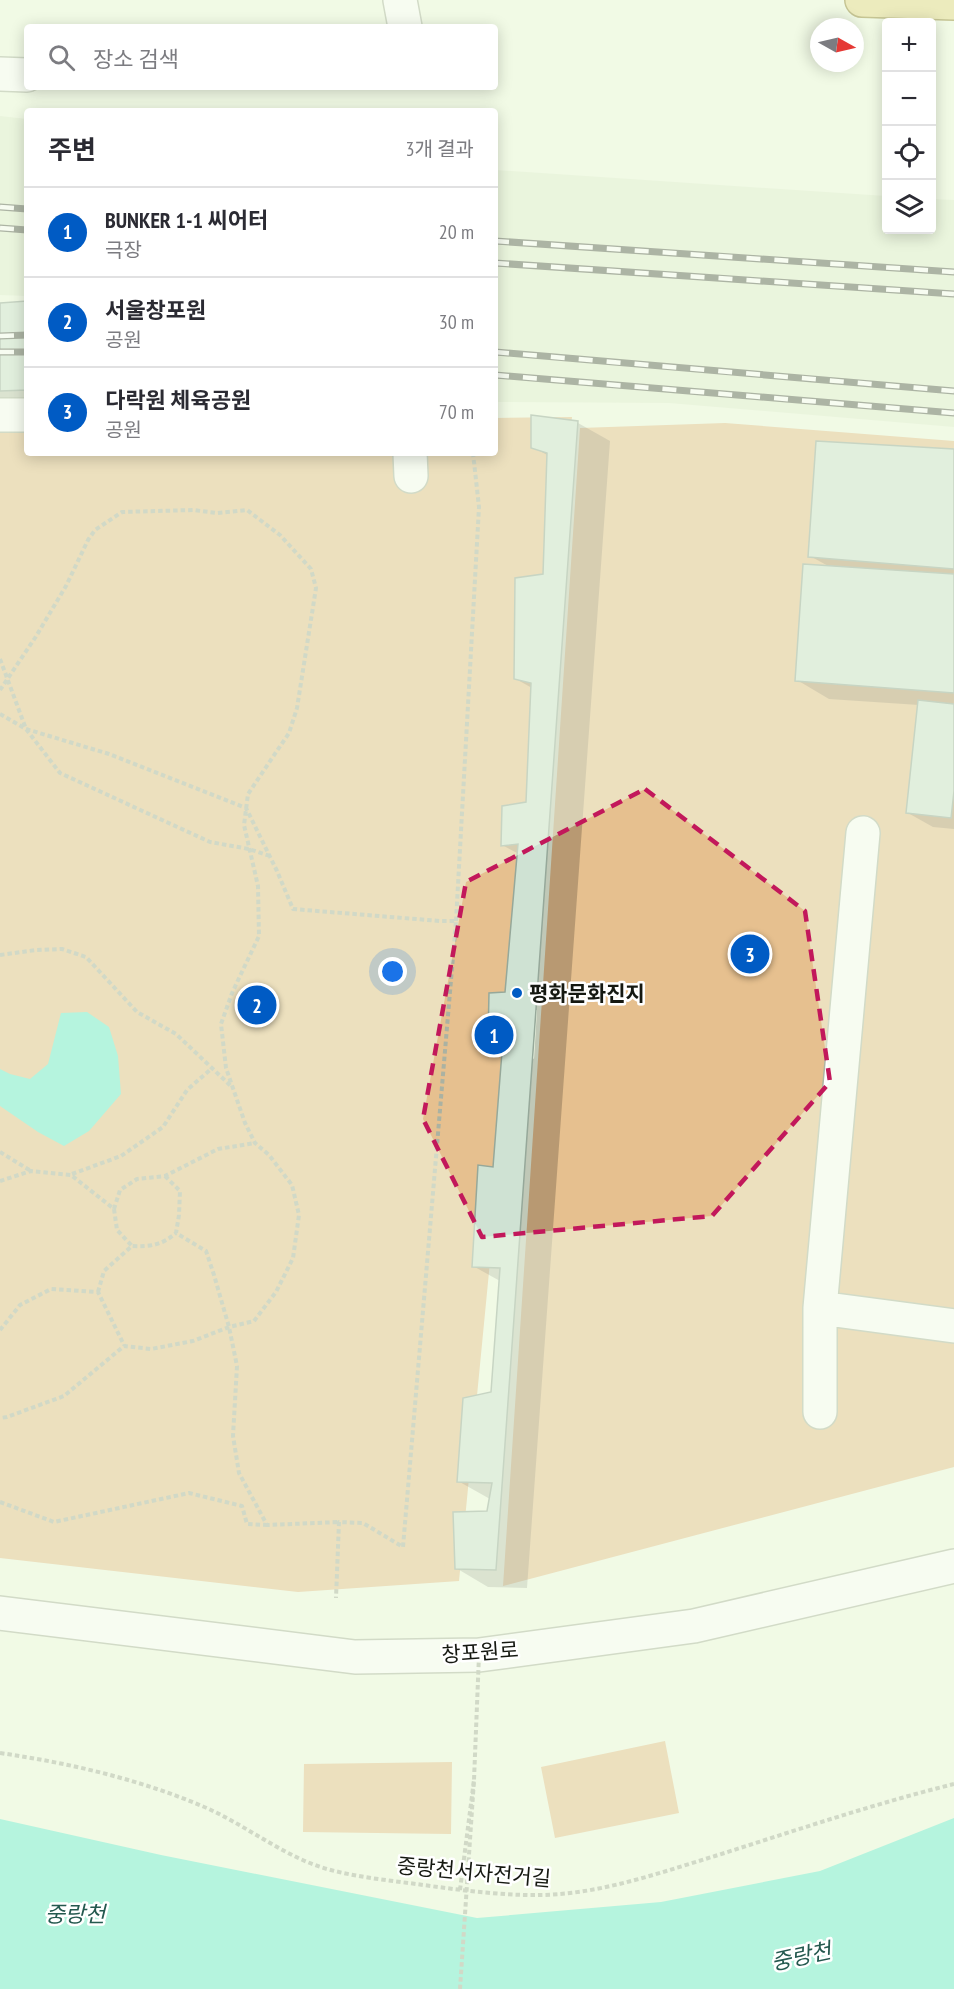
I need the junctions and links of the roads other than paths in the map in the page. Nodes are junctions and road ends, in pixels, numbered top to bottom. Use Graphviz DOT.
graph roads {
  1 [pos="400,0"];
  2 [pos="862,0"];
  3 [pos="954,3"];
  4 [pos="404,24"];
  5 [pos="0,74"];
  6 [pos="24,75"];
  7 [pos="0,415"];
  8 [pos="24,415"];
  9 [pos="863,833"];
  10 [pos="820,1308"];
  11 [pos="954,1326"];
  12 [pos="820,1412"];
  13 [pos="954,1566"];
  14 [pos="0,1613"];
  1 -- 4 [label="street"];
  2 -- 3 [label="main road"];
  5 -- 6 [label="street"];
  7 -- 8 [label="street"];
  9 -- 10 [label="street"];
  10 -- 11 [label="street"];
  10 -- 12 [label="street"];
  13 -- 14 [label="street, 창포원로"];
}
